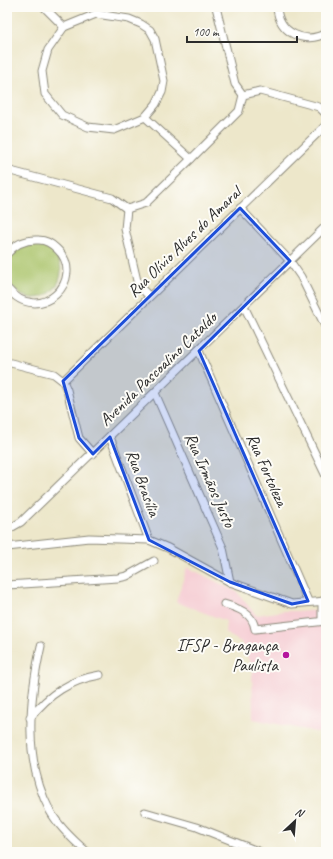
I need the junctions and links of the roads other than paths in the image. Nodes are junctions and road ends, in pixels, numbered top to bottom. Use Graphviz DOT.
graph roads {
  1 [pos="44,7"];
  2 [pos="216,7"];
  3 [pos="277,7"];
  4 [pos="64,28"];
  5 [pos="326,33"];
  6 [pos="243,94"];
  7 [pos="326,114"];
  8 [pos="145,117"];
  9 [pos="326,125"];
  10 [pos="192,160"];
  11 [pos="7,170"];
  12 [pos="240,208"];
  13 [pos="127,209"];
  14 [pos="326,226"];
  15 [pos="9,246"];
  16 [pos="7,254"];
  17 [pos="290,261"];
  18 [pos="7,288"];
  19 [pos="149,296"];
  20 [pos="244,306"];
  21 [pos="326,328"];
  22 [pos="198,350"];
  23 [pos="7,362"];
  24 [pos="63,381"];
  25 [pos="155,393"];
  26 [pos="110,437"];
  27 [pos="93,454"];
  28 [pos="326,476"];
  29 [pos="7,530"];
  30 [pos="149,540"];
  31 [pos="7,547"];
  32 [pos="154,561"];
  33 [pos="230,582"];
  34 [pos="7,586"];
  35 [pos="308,601"];
  36 [pos="324,601"];
  37 [pos="224,604"];
  38 [pos="324,621"];
  39 [pos="41,646"];
  40 [pos="100,675"];
  41 [pos="30,718"];
  42 [pos="145,812"];
  43 [pos="87,852"];
  44 [pos="260,852"];
  1 -- 4 [label="street"];
  2 -- 6 [label="street"];
  3 -- 5 [label="street"];
  4 -- 8 [label="street"];
  4 -- 8 [label="street"];
  6 -- 7 [label="street"];
  6 -- 10 [label="street"];
  8 -- 10 [label="street"];
  9 -- 12 [label="street, Rua Olívio Alves do Amaral"];
  10 -- 13 [label="street"];
  11 -- 13 [label="street"];
  12 -- 17 [label="street"];
  12 -- 19 [label="street, Rua Olívio Alves do Amaral"];
  13 -- 19 [label="street"];
  14 -- 17 [label="street, Avenida Pascoalino Cataldo"];
  15 -- 16 [label="street"];
  15 -- 18 [label="street"];
  17 -- 20 [label="street, Avenida Pascoalino Cataldo"];
  17 -- 21 [label="street"];
  19 -- 24 [label="street, Rua Olívio Alves do Amaral"];
  20 -- 22 [label="street, Avenida Pascoalino Cataldo"];
  20 -- 28 [label="street"];
  22 -- 25 [label="street, Avenida Pascoalino Cataldo"];
  22 -- 35 [label="street, Rua Fortoleza"];
  23 -- 24 [label="street"];
  24 -- 27 [label="street"];
  25 -- 26 [label="street, Avenida Pascoalino Cataldo"];
  25 -- 33 [label="street, Rua Irmãos Justo"];
  26 -- 27 [label="street, Avenida Pascoalino Cataldo"];
  26 -- 30 [label="street, Rua Brasília"];
  27 -- 29 [label="street, Avenida Pascoalino Cataldo"];
  30 -- 31 [label="street"];
  30 -- 33 [label="street"];
  32 -- 34 [label="street"];
  33 -- 35 [label="street"];
  35 -- 36 [label="street"];
  36 -- 38 [label="street"];
  37 -- 38 [label="street"];
  39 -- 41 [label="street"];
  40 -- 41 [label="street"];
  41 -- 43 [label="street"];
  42 -- 44 [label="street"];
}
